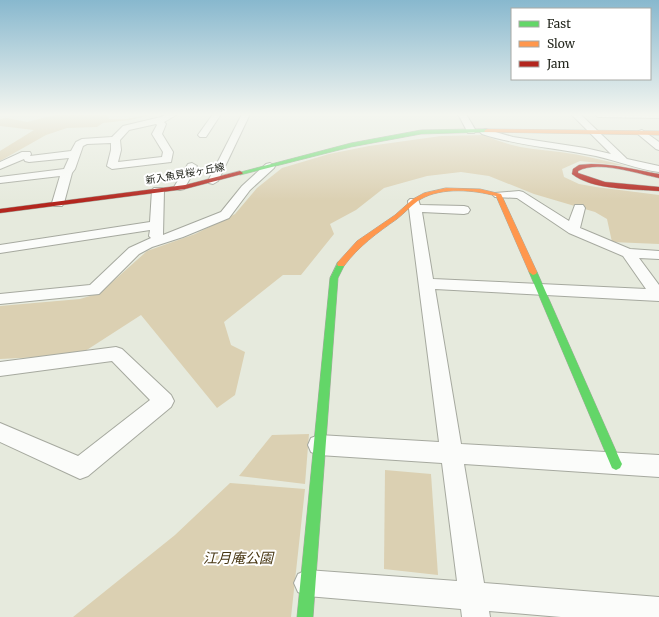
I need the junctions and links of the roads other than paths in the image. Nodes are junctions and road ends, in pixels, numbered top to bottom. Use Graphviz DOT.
graph roads {
  1 [pos="81,143"];
  2 [pos="115,143"];
  3 [pos="162,143"];
  4 [pos="232,143"];
  5 [pos="359,143"];
  6 [pos="525,143"];
  7 [pos="604,143"];
  8 [pos="75,154"];
  9 [pos="624,161"];
  10 [pos="0,166"];
  11 [pos="192,166"];
  12 [pos="270,166"];
  13 [pos="659,169"];
  14 [pos="67,172"];
  15 [pos="659,176"];
  16 [pos="0,180"];
  17 [pos="213,181"];
  18 [pos="180,187"];
  19 [pos="659,189"];
  20 [pos="158,190"];
  21 [pos="499,195"];
  22 [pos="58,203"];
  23 [pos="414,205"];
  24 [pos="579,208"];
  25 [pos="464,210"];
  26 [pos="0,211"];
  27 [pos="156,226"];
  28 [pos="574,230"];
  29 [pos="156,241"];
  30 [pos="0,249"];
  31 [pos="628,253"];
  32 [pos="659,255"];
  33 [pos="426,284"];
  34 [pos="540,289"];
  35 [pos="658,296"];
  36 [pos="0,299"];
  37 [pos="0,369"];
  38 [pos="0,432"];
  39 [pos="319,445"];
  40 [pos="452,453"];
  41 [pos="616,464"];
  42 [pos="659,466"];
  43 [pos="307,583"];
  44 [pos="474,607"];
  45 [pos="659,611"];
  46 [pos="305,617"];
  1 -- 8 [label="street"];
  2 -- 3 [label="street"];
  4 -- 17 [label="street"];
  5 -- 12 [label="street, 新入魚見桜ヶ丘線"];
  6 -- 9 [label="street"];
  7 -- 9 [label="street"];
  8 -- 10 [label="street"];
  8 -- 14 [label="street"];
  9 -- 13 [label="street"];
  11 -- 18 [label="street"];
  12 -- 17 [label="street, 新入魚見桜ヶ丘線"];
  12 -- 29 [label="street"];
  14 -- 16 [label="street"];
  14 -- 22 [label="street"];
  15 -- 19 [label="street"];
  17 -- 18 [label="street, 新入魚見桜ヶ丘線"];
  18 -- 20 [label="street, 新入魚見桜ヶ丘線"];
  20 -- 22 [label="street, 新入魚見桜ヶ丘線"];
  20 -- 27 [label="street"];
  21 -- 23 [label="street"];
  21 -- 28 [label="street"];
  21 -- 34 [label="street"];
  22 -- 26 [label="street, 新入魚見桜ヶ丘線"];
  23 -- 25 [label="street"];
  23 -- 33 [label="street"];
  23 -- 39 [label="street"];
  24 -- 28 [label="street"];
  27 -- 29 [label="street"];
  27 -- 30 [label="street"];
  28 -- 31 [label="street"];
  29 -- 36 [label="street"];
  31 -- 32 [label="street"];
  31 -- 35 [label="street"];
  33 -- 34 [label="street"];
  33 -- 40 [label="street"];
  34 -- 35 [label="street"];
  34 -- 41 [label="street"];
  37 -- 38 [label="street"];
  39 -- 40 [label="street"];
  39 -- 43 [label="street"];
  40 -- 41 [label="street"];
  40 -- 44 [label="street"];
  41 -- 42 [label="street"];
  43 -- 44 [label="street"];
  43 -- 46 [label="street"];
  44 -- 45 [label="street"];
}
